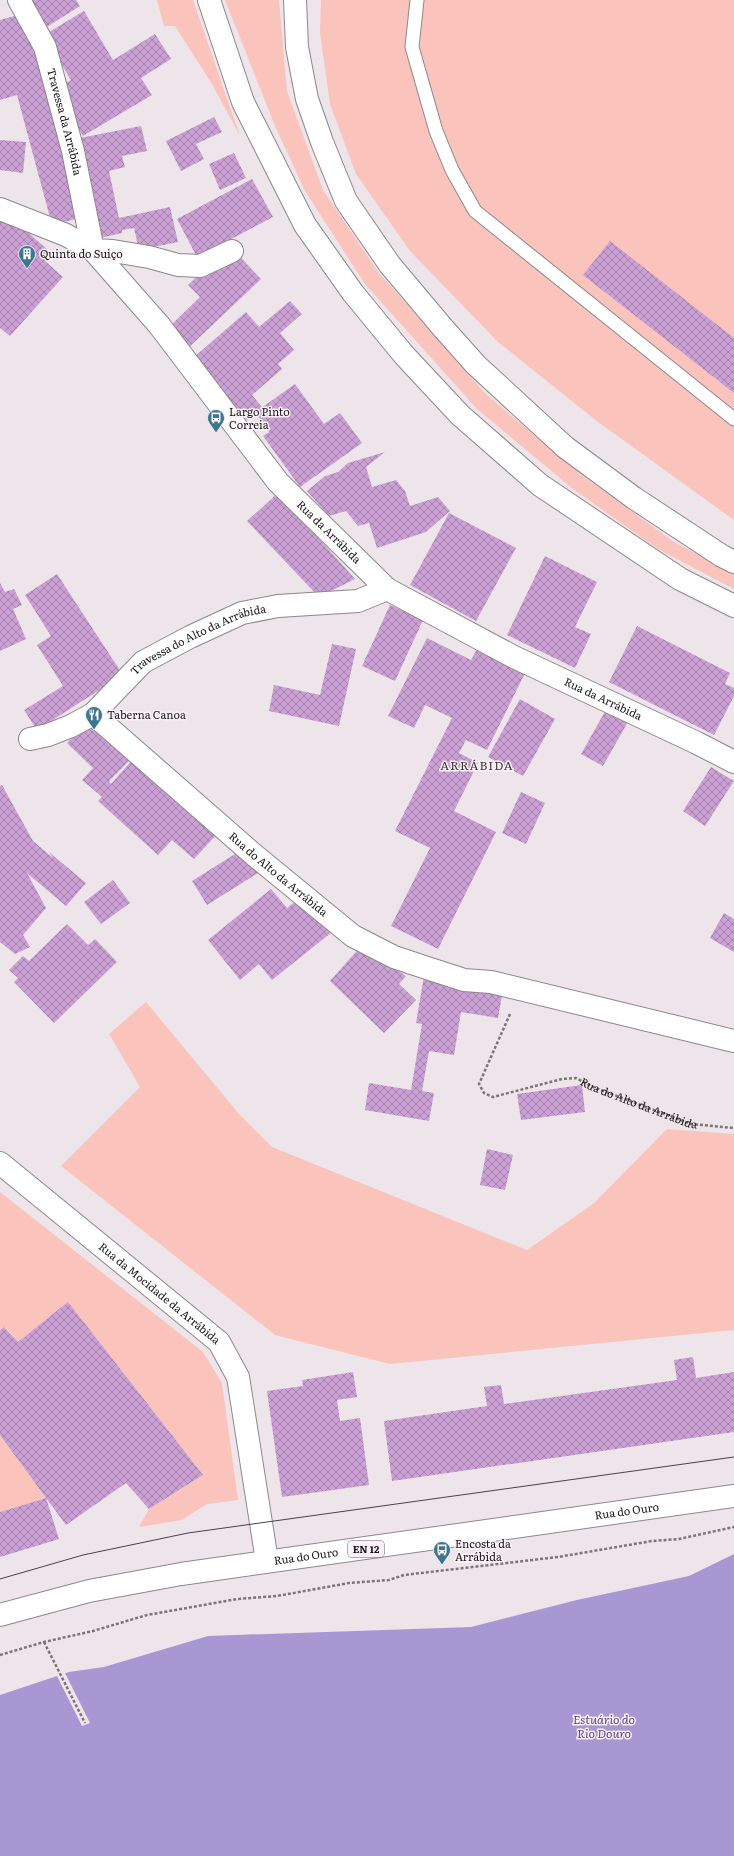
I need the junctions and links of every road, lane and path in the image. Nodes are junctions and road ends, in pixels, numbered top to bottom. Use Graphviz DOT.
graph roads {
  1 [pos="18,0"];
  2 [pos="209,0"];
  3 [pos="295,0"];
  4 [pos="417,0"];
  5 [pos="0,209"];
  6 [pos="93,250"];
  7 [pos="232,251"];
  8 [pos="734,419"];
  9 [pos="734,562"];
  10 [pos="387,588"];
  11 [pos="734,606"];
  12 [pos="93,714"];
  13 [pos="30,739"];
  14 [pos="734,762"];
  15 [pos="491,982"];
  16 [pos="734,1041"];
  17 [pos="734,1128"];
  18 [pos="0,1163"];
  19 [pos="734,1496"];
  20 [pos="734,1526"];
  21 [pos="267,1561"];
  22 [pos="0,1615"];
  23 [pos="44,1642"];
  24 [pos="0,1655"];
  25 [pos="85,1723"];
  1 -- 6 [label="main road, Travessa da Arrábida"];
  2 -- 11 [label="main road"];
  3 -- 9 [label="main road"];
  4 -- 8 [label="lane"];
  5 -- 6 [label="main road, Rua da Arrábida"];
  6 -- 7 [label="main road"];
  6 -- 10 [label="main road, Rua da Arrábida"];
  10 -- 12 [label="main road, Travessa do Alto da Arrábida"];
  10 -- 14 [label="main road, Rua da Arrábida"];
  12 -- 13 [label="main road, Travessa do Alto da Arrábida"];
  12 -- 15 [label="main road, Rua do Alto da Arrábida"];
  15 -- 16 [label="main road, Rua do Alto da Arrábida"];
  15 -- 17 [label="path, Rua do Alto da Arrábida"];
  18 -- 21 [label="main road, Rua da Mocidade da Arrábida"];
  19 -- 21 [label="main road, Rua do Ouro / EN 12"];
  20 -- 23 [label="path"];
  21 -- 22 [label="main road, Rua do Ouro / EN 12"];
  23 -- 24 [label="path"];
  23 -- 25 [label="path"];
}
